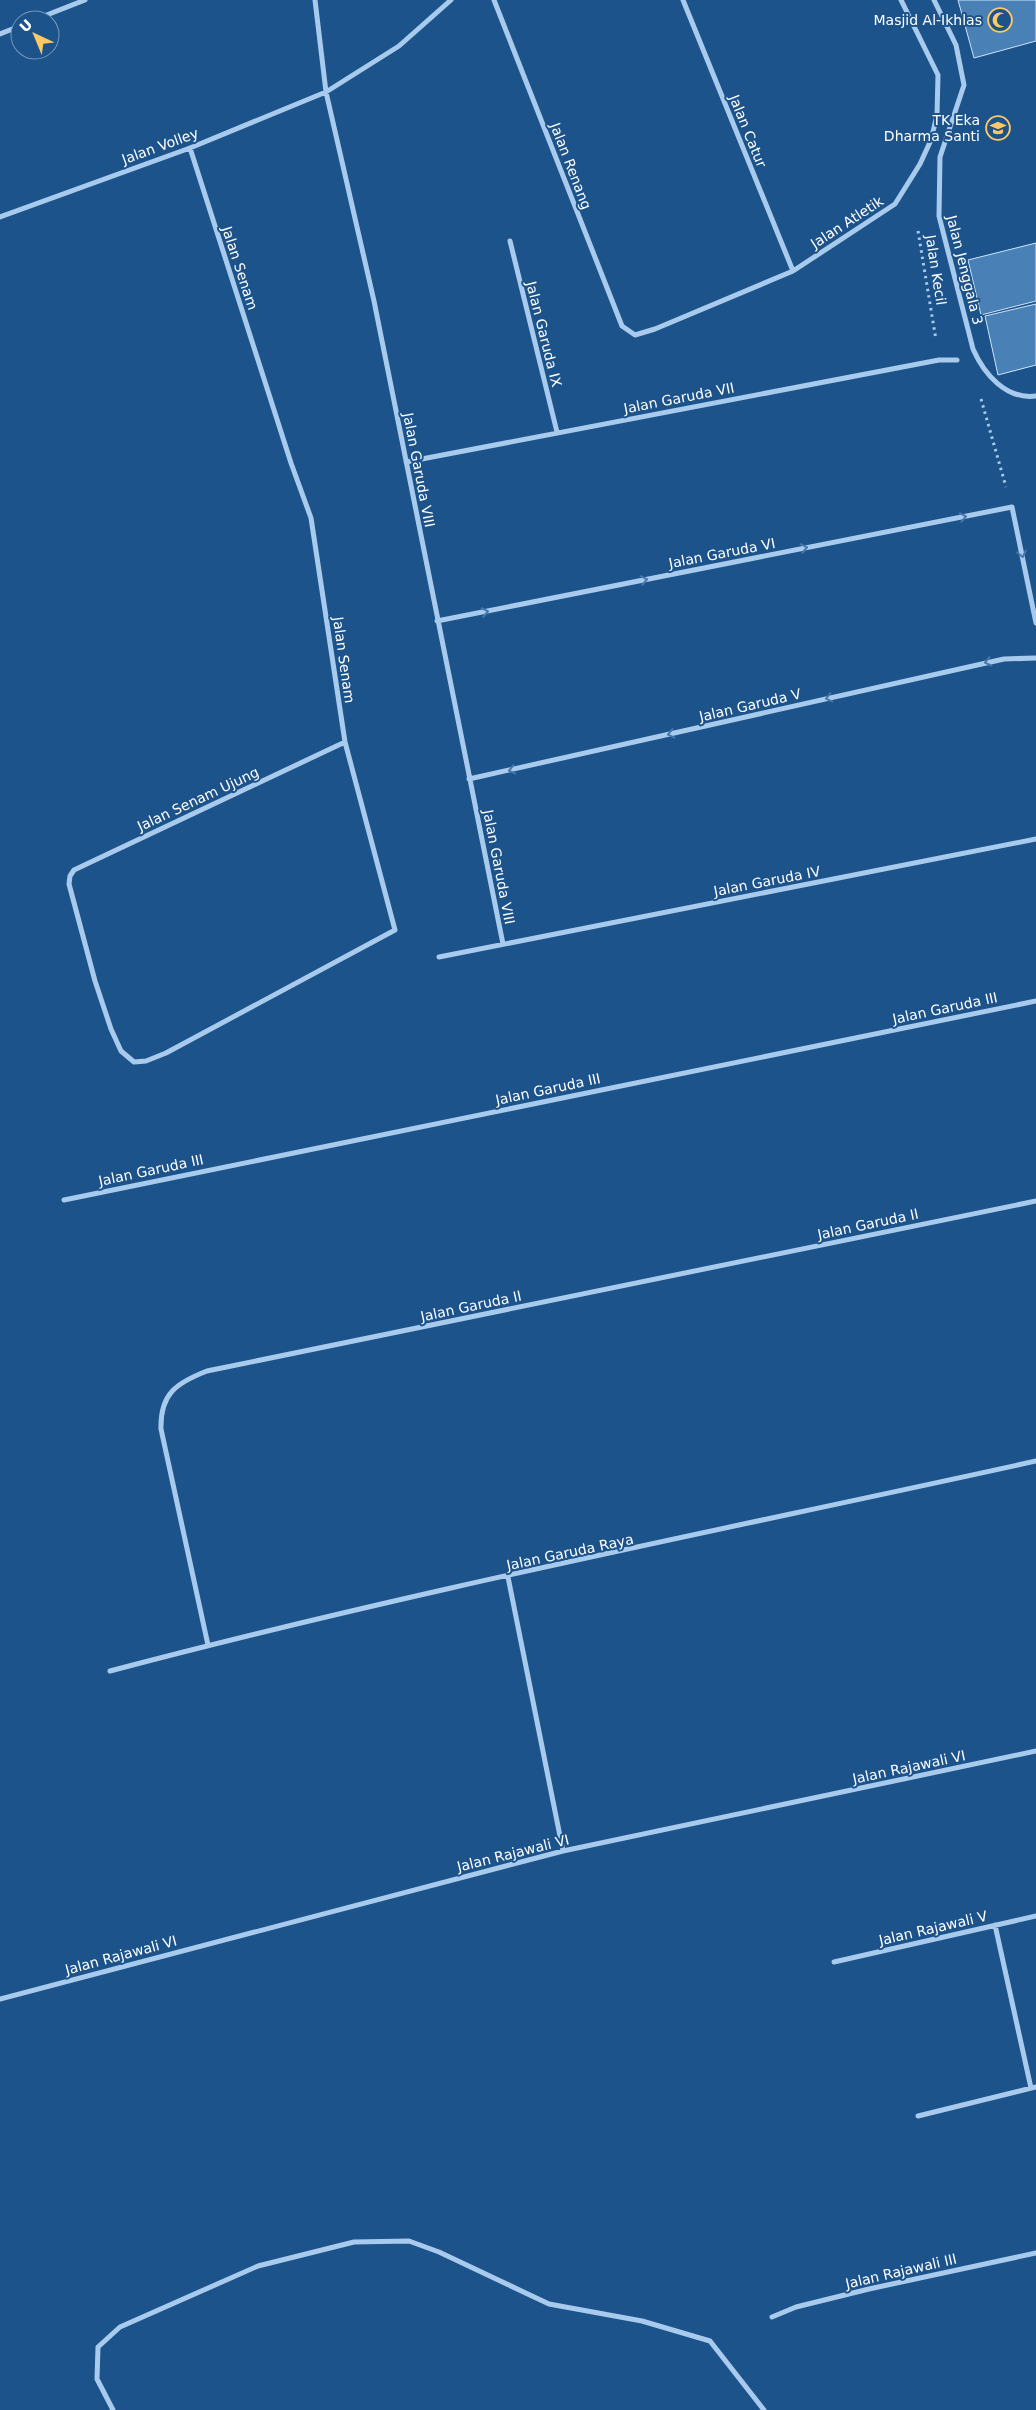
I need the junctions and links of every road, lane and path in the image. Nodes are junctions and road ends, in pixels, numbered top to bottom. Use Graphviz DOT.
graph roads {
  1 [pos="84,0"];
  2 [pos="315,0"];
  3 [pos="451,0"];
  4 [pos="494,0"];
  5 [pos="683,0"];
  6 [pos="901,0"];
  7 [pos="934,0"];
  8 [pos="59,10"];
  9 [pos="326,92"];
  10 [pos="190,148"];
  11 [pos="0,217"];
  12 [pos="917,224"];
  13 [pos="510,240"];
  14 [pos="792,270"];
  15 [pos="635,335"];
  16 [pos="938,348"];
  17 [pos="957,360"];
  18 [pos="980,393"];
  19 [pos="1036,396"];
  20 [pos="557,432"];
  21 [pos="406,462"];
  22 [pos="1012,507"];
  23 [pos="437,621"];
  24 [pos="1036,623"];
  25 [pos="1036,658"];
  26 [pos="345,742"];
  27 [pos="469,779"];
  28 [pos="1036,839"];
  29 [pos="503,944"];
  30 [pos="439,957"];
  31 [pos="1036,1001"];
  32 [pos="166,1054"];
  33 [pos="64,1200"];
  34 [pos="1036,1201"];
  35 [pos="1036,1461"];
  36 [pos="508,1577"];
  37 [pos="208,1645"];
  38 [pos="110,1671"];
  39 [pos="1036,1751"];
  40 [pos="563,1852"];
  41 [pos="1036,1916"];
  42 [pos="995,1926"];
  43 [pos="834,1962"];
  44 [pos="0,1998"];
  45 [pos="1033,2088"];
  46 [pos="918,2116"];
  47 [pos="1036,2253"];
  48 [pos="772,2317"];
  49 [pos="113,2410"];
  50 [pos="764,2410"];
  1 -- 8 [label="street"];
  2 -- 9 [label="street, Jalan Garuda VIII"];
  3 -- 9 [label="street, Jalan Volley"];
  4 -- 15 [label="street, Jalan Renang"];
  5 -- 14 [label="street, Jalan Catur"];
  6 -- 14 [label="street, Jalan Atletik"];
  7 -- 19 [label="street, Jalan Jenggala 3"];
  9 -- 10 [label="street, Jalan Volley"];
  9 -- 21 [label="street, Jalan Garuda VIII"];
  10 -- 11 [label="street, Jalan Volley"];
  10 -- 26 [label="street, Jalan Senam"];
  12 -- 16 [label="path, Jalan Kecil"];
  13 -- 20 [label="street, Jalan Garuda IX"];
  14 -- 15 [label="street, Jalan Atletik"];
  17 -- 20 [label="street, Jalan Garuda VII"];
  18 -- 22 [label="path"];
  20 -- 21 [label="street, Jalan Garuda VII"];
  21 -- 23 [label="street, Jalan Garuda VIII"];
  23 -- 22 [label="street, Jalan Garuda VI, one-way"];
  22 -- 24 [label="street, one-way"];
  23 -- 27 [label="street, Jalan Garuda VIII"];
  25 -- 27 [label="street, Jalan Garuda V, one-way"];
  26 -- 32 [label="street, Jalan Senam"];
  26 -- 32 [label="street, Jalan Senam Ujung"];
  27 -- 29 [label="street, Jalan Garuda VIII"];
  28 -- 29 [label="street, Jalan Garuda IV"];
  29 -- 30 [label="street, Jalan Garuda IV"];
  31 -- 33 [label="street, Jalan Garuda III"];
  34 -- 37 [label="street, Jalan Garuda II"];
  35 -- 36 [label="street, Jalan Garuda Raya"];
  36 -- 37 [label="street, Jalan Garuda Raya"];
  36 -- 40 [label="street"];
  37 -- 38 [label="street, Jalan Garuda Raya"];
  39 -- 40 [label="street, Jalan Rajawali VI"];
  40 -- 44 [label="street, Jalan Rajawali VI"];
  41 -- 42 [label="street, Jalan Rajawali V"];
  42 -- 43 [label="street, Jalan Rajawali V"];
  42 -- 45 [label="street"];
  45 -- 46 [label="street"];
  47 -- 48 [label="street, Jalan Rajawali III"];
  49 -- 50 [label="street"];
}
